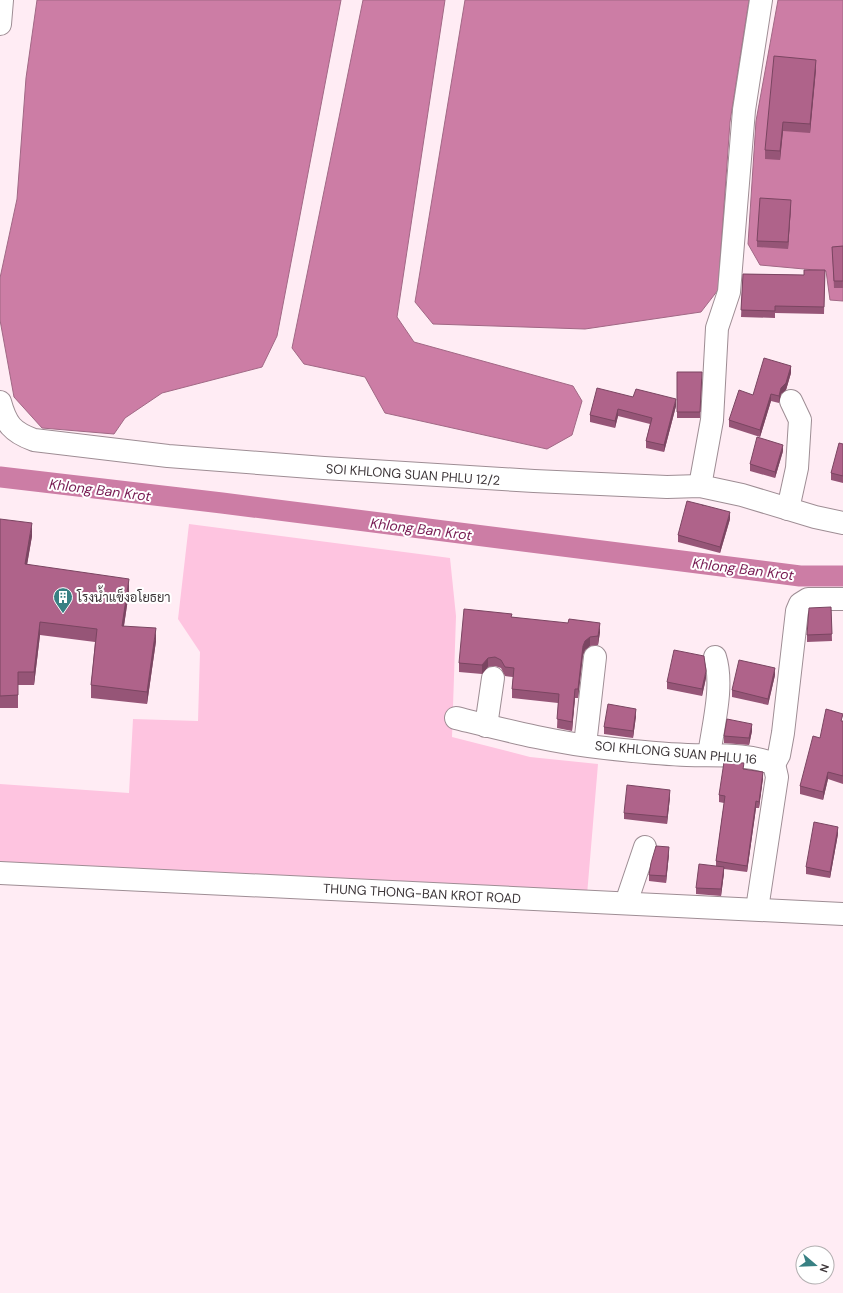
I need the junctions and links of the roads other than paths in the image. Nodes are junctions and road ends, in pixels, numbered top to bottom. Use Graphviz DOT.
graph roads {
  1 [pos="2,0"];
  2 [pos="761,0"];
  3 [pos="0,24"];
  4 [pos="791,401"];
  5 [pos="0,402"];
  6 [pos="700,486"];
  7 [pos="788,509"];
  8 [pos="843,523"];
  9 [pos="843,599"];
  10 [pos="594,657"];
  11 [pos="715,657"];
  12 [pos="493,678"];
  13 [pos="456,718"];
  14 [pos="486,726"];
  15 [pos="585,744"];
  16 [pos="709,755"];
  17 [pos="774,764"];
  18 [pos="645,848"];
  19 [pos="0,873"];
  20 [pos="626,903"];
  21 [pos="757,909"];
  22 [pos="843,914"];
  1 -- 3 [label="street"];
  2 -- 6 [label="street"];
  4 -- 7 [label="street"];
  5 -- 6 [label="street, SOI KHLONG SUAN PHLU 12/2"];
  6 -- 7 [label="street, SOI KHLONG SUAN PHLU 12/2"];
  7 -- 8 [label="street, SOI KHLONG SUAN PHLU 12/2"];
  9 -- 17 [label="street"];
  10 -- 15 [label="street"];
  11 -- 16 [label="street"];
  12 -- 14 [label="street"];
  13 -- 14 [label="street, SOI KHLONG SUAN PHLU 16"];
  14 -- 15 [label="street, SOI KHLONG SUAN PHLU 16"];
  15 -- 16 [label="street, SOI KHLONG SUAN PHLU 16"];
  16 -- 17 [label="street, SOI KHLONG SUAN PHLU 16"];
  17 -- 21 [label="street, SOI KHLONG SUAN PHLU 16"];
  18 -- 20 [label="street"];
  19 -- 20 [label="street, THUNG THONG-BAN KROT ROAD"];
  20 -- 21 [label="street, THUNG THONG-BAN KROT ROAD"];
  21 -- 22 [label="street, THUNG THONG-BAN KROT ROAD"];
}
